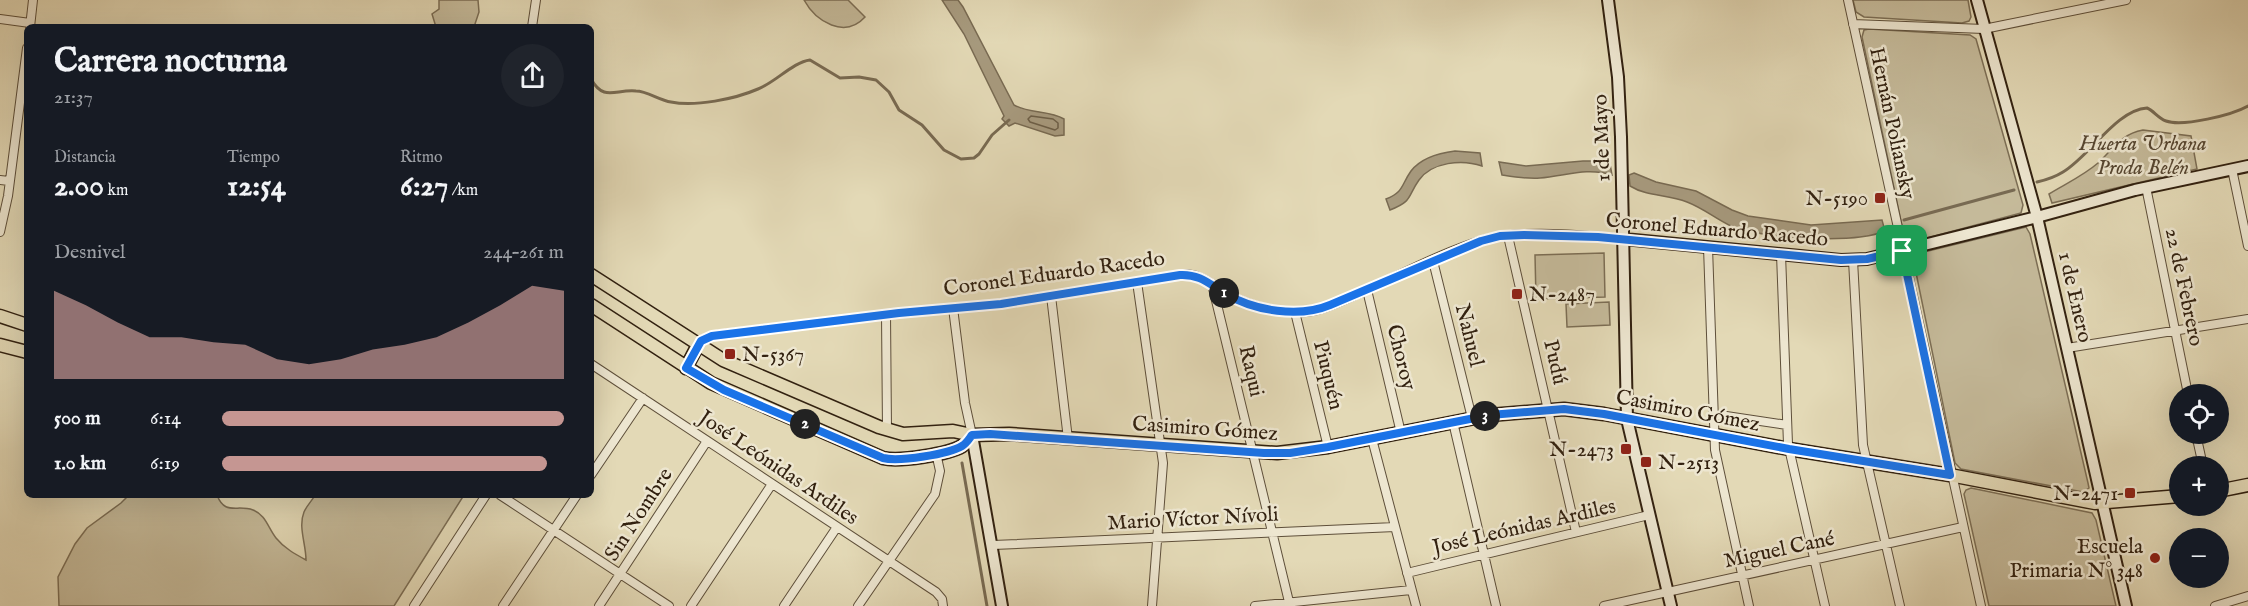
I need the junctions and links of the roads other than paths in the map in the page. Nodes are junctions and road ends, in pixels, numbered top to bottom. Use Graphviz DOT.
graph roads {
  1 [pos="33,0"];
  2 [pos="536,0"];
  3 [pos="1608,0"];
  4 [pos="1848,0"];
  5 [pos="1977,0"];
  6 [pos="2126,0"];
  7 [pos="0,19"];
  8 [pos="25,24"];
  9 [pos="30,24"];
  10 [pos="532,24"];
  11 [pos="1853,24"];
  12 [pos="1984,29"];
  13 [pos="24,70"];
  14 [pos="2248,166"];
  15 [pos="2232,169"];
  16 [pos="0,180"];
  17 [pos="9,181"];
  18 [pos="2146,187"];
  19 [pos="2037,217"];
  20 [pos="0,232"];
  21 [pos="1508,236"];
  22 [pos="1624,239"];
  23 [pos="2248,246"];
  24 [pos="1708,247"];
  25 [pos="1902,251"];
  26 [pos="1781,254"];
  27 [pos="1853,260"];
  28 [pos="1433,261"];
  29 [pos="594,277"];
  30 [pos="1137,282"];
  31 [pos="1212,284"];
  32 [pos="1367,290"];
  33 [pos="1052,296"];
  34 [pos="594,307"];
  35 [pos="953,308"];
  36 [pos="1295,312"];
  37 [pos="886,314"];
  38 [pos="0,316"];
  39 [pos="2248,319"];
  40 [pos="24,324"];
  41 [pos="2175,331"];
  42 [pos="0,345"];
  43 [pos="698,345"];
  44 [pos="2067,348"];
  45 [pos="24,351"];
  46 [pos="594,366"];
  47 [pos="686,368"];
  48 [pos="2186,384"];
  49 [pos="643,398"];
  50 [pos="1548,409"];
  51 [pos="1713,414"];
  52 [pos="1472,418"];
  53 [pos="1628,419"];
  54 [pos="1453,422"];
  55 [pos="1787,424"];
  56 [pos="887,430"];
  57 [pos="1401,433"];
  58 [pos="972,435"];
  59 [pos="1714,435"];
  60 [pos="1068,438"];
  61 [pos="1372,439"];
  62 [pos="707,441"];
  63 [pos="1162,446"];
  64 [pos="1328,447"];
  65 [pos="1789,449"];
  66 [pos="1253,452"];
  67 [pos="936,453"];
  68 [pos="1867,462"];
  69 [pos="594,471"];
  70 [pos="1950,475"];
  71 [pos="772,484"];
  72 [pos="2248,485"];
  73 [pos="2229,489"];
  74 [pos="2169,497"];
  75 [pos="484,498"];
  76 [pos="505,498"];
  77 [pos="575,498"];
  78 [pos="2103,504"];
  79 [pos="1649,515"];
  80 [pos="837,527"];
  81 [pos="1395,527"];
  82 [pos="1962,527"];
  83 [pos="554,530"];
  84 [pos="1273,532"];
  85 [pos="1576,532"];
  86 [pos="1158,537"];
  87 [pos="1886,544"];
  88 [pos="993,545"];
  89 [pos="1484,554"];
  90 [pos="1815,560"];
  91 [pos="888,561"];
  92 [pos="1407,573"];
  93 [pos="620,574"];
  94 [pos="1742,576"];
  95 [pos="1411,590"];
  96 [pos="1667,592"];
  97 [pos="2248,596"];
  98 [pos="2232,603"];
  99 [pos="1290,604"];
  100 [pos="943,605"];
  101 [pos="414,606"];
  102 [pos="503,606"];
  103 [pos="599,606"];
  104 [pos="669,606"];
  105 [pos="692,606"];
  106 [pos="784,606"];
  107 [pos="858,606"];
  108 [pos="1002,606"];
  109 [pos="1152,606"];
  110 [pos="1255,606"];
  111 [pos="1416,606"];
  112 [pos="1496,606"];
  113 [pos="1604,606"];
  114 [pos="1671,606"];
  115 [pos="1749,606"];
  116 [pos="1825,606"];
  117 [pos="1900,606"];
  118 [pos="1981,606"];
  119 [pos="2126,606"];
  120 [pos="2215,606"];
  1 -- 9 [label="street"];
  2 -- 10 [label="street"];
  3 -- 22 [label="street, 1 de Mayo"];
  4 -- 11 [label="street, Hernán Poliansky"];
  5 -- 12 [label="street, 1 de Enero"];
  6 -- 12 [label="street"];
  7 -- 8 [label="street"];
  11 -- 12 [label="street"];
  11 -- 25 [label="street, Hernán Poliansky"];
  12 -- 19 [label="street, 1 de Enero"];
  13 -- 17 [label="street"];
  14 -- 15 [label="street, Coronel Eduardo Racedo"];
  15 -- 18 [label="street, Coronel Eduardo Racedo"];
  15 -- 23 [label="street"];
  16 -- 17 [label="street"];
  17 -- 20 [label="street"];
  18 -- 19 [label="street, Coronel Eduardo Racedo"];
  18 -- 41 [label="street, 22 de Febrero"];
  19 -- 25 [label="street, Coronel Eduardo Racedo"];
  19 -- 44 [label="street, 1 de Enero"];
  21 -- 22 [label="street, Coronel Eduardo Racedo"];
  21 -- 28 [label="street, Coronel Eduardo Racedo"];
  21 -- 50 [label="street, Pudú"];
  22 -- 24 [label="street, Coronel Eduardo Racedo"];
  22 -- 53 [label="street, 1 de Mayo"];
  24 -- 26 [label="street, Coronel Eduardo Racedo"];
  24 -- 51 [label="street"];
  25 -- 27 [label="street, Coronel Eduardo Racedo"];
  25 -- 70 [label="street, Hernán Poliansky"];
  26 -- 27 [label="street, Coronel Eduardo Racedo"];
  26 -- 55 [label="street"];
  27 -- 68 [label="street"];
  28 -- 32 [label="street, Coronel Eduardo Racedo"];
  28 -- 52 [label="street, Nahuel"];
  29 -- 43 [label="main road, Casimiro Gómez"];
  30 -- 31 [label="street, Coronel Eduardo Racedo"];
  30 -- 33 [label="street, Coronel Eduardo Racedo"];
  30 -- 63 [label="street"];
  31 -- 36 [label="street, Coronel Eduardo Racedo"];
  31 -- 66 [label="street, Raqui"];
  32 -- 36 [label="street, Coronel Eduardo Racedo"];
  32 -- 57 [label="street, Choroy"];
  33 -- 35 [label="street, Coronel Eduardo Racedo"];
  33 -- 60 [label="street"];
  34 -- 47 [label="main road, Casimiro Gómez"];
  35 -- 37 [label="street, Coronel Eduardo Racedo"];
  35 -- 58 [label="street"];
  36 -- 64 [label="street, Piuquén"];
  37 -- 43 [label="street, Coronel Eduardo Racedo"];
  37 -- 56 [label="street"];
  38 -- 40 [label="main road"];
  39 -- 41 [label="street"];
  41 -- 44 [label="street"];
  41 -- 48 [label="street, 22 de Febrero"];
  42 -- 45 [label="main road"];
  43 -- 47 [label="main road"];
  43 -- 56 [label="main road, Casimiro Gómez"];
  44 -- 78 [label="street, 1 de Enero"];
  46 -- 49 [label="street, José Leónidas Ardiles"];
  47 -- 67 [label="main road, Casimiro Gómez"];
  49 -- 62 [label="street, José Leónidas Ardiles"];
  49 -- 69 [label="street"];
  50 -- 52 [label="main road, Casimiro Gómez"];
  50 -- 53 [label="main road, Casimiro Gómez"];
  50 -- 85 [label="street, Pudú"];
  51 -- 55 [label="street"];
  51 -- 59 [label="street"];
  52 -- 54 [label="main road, Casimiro Gómez"];
  53 -- 59 [label="main road, Casimiro Gómez"];
  53 -- 79 [label="street, 1 de Mayo"];
  54 -- 57 [label="main road, Casimiro Gómez"];
  54 -- 89 [label="street"];
  55 -- 65 [label="street"];
  56 -- 58 [label="main road, Casimiro Gómez"];
  57 -- 61 [label="main road, Casimiro Gómez"];
  58 -- 60 [label="main road, Casimiro Gómez"];
  58 -- 67 [label="main road, Casimiro Gómez"];
  58 -- 88 [label="street"];
  59 -- 65 [label="main road, Casimiro Gómez"];
  59 -- 94 [label="street"];
  60 -- 63 [label="main road, Casimiro Gómez"];
  61 -- 64 [label="main road, Casimiro Gómez"];
  61 -- 81 [label="street"];
  62 -- 71 [label="street, José Leónidas Ardiles"];
  62 -- 93 [label="street, Sin Nombre"];
  63 -- 66 [label="main road, Casimiro Gómez"];
  63 -- 86 [label="street"];
  64 -- 66 [label="main road, Casimiro Gómez"];
  65 -- 68 [label="main road, Casimiro Gómez"];
  65 -- 90 [label="street"];
  66 -- 84 [label="street, Raqui"];
  67 -- 91 [label="street"];
  68 -- 70 [label="main road, Casimiro Gómez"];
  68 -- 87 [label="street"];
  70 -- 78 [label="main road, Casimiro Gómez"];
  70 -- 82 [label="street, Hernán Poliansky"];
  71 -- 80 [label="street, José Leónidas Ardiles"];
  71 -- 105 [label="street"];
  72 -- 73 [label="main road"];
  74 -- 78 [label="main road, Casimiro Gómez"];
  75 -- 101 [label="street"];
  76 -- 83 [label="street"];
  77 -- 83 [label="street"];
  78 -- 119 [label="street, 1 de Enero"];
  79 -- 85 [label="street, José Leónidas Ardiles"];
  79 -- 96 [label="street, 1 de Mayo"];
  80 -- 91 [label="street, José Leónidas Ardiles"];
  80 -- 106 [label="street"];
  81 -- 84 [label="street, Mario Víctor Nívoli"];
  81 -- 92 [label="street"];
  82 -- 87 [label="street, Miguel Cané"];
  82 -- 118 [label="street, Hernán Poliansky"];
  83 -- 93 [label="street"];
  83 -- 102 [label="street"];
  84 -- 86 [label="street, Mario Víctor Nívoli"];
  84 -- 99 [label="street, Raqui"];
  85 -- 89 [label="street, José Leónidas Ardiles"];
  86 -- 88 [label="street, Mario Víctor Nívoli"];
  86 -- 109 [label="street"];
  87 -- 90 [label="street, Miguel Cané"];
  87 -- 117 [label="street"];
  88 -- 108 [label="street"];
  89 -- 92 [label="street, José Leónidas Ardiles"];
  89 -- 112 [label="street"];
  90 -- 94 [label="street, Miguel Cané"];
  90 -- 116 [label="street"];
  91 -- 100 [label="street, José Leónidas Ardiles"];
  91 -- 107 [label="street"];
  92 -- 95 [label="street"];
  93 -- 103 [label="street, Sin Nombre"];
  93 -- 104 [label="street"];
  94 -- 96 [label="street, Miguel Cané"];
  94 -- 115 [label="street"];
  95 -- 99 [label="street"];
  95 -- 111 [label="street"];
  96 -- 113 [label="street, Miguel Cané"];
  96 -- 114 [label="street, 1 de Mayo"];
  97 -- 98 [label="street"];
  98 -- 120 [label="street"];
  99 -- 110 [label="street"];
}
